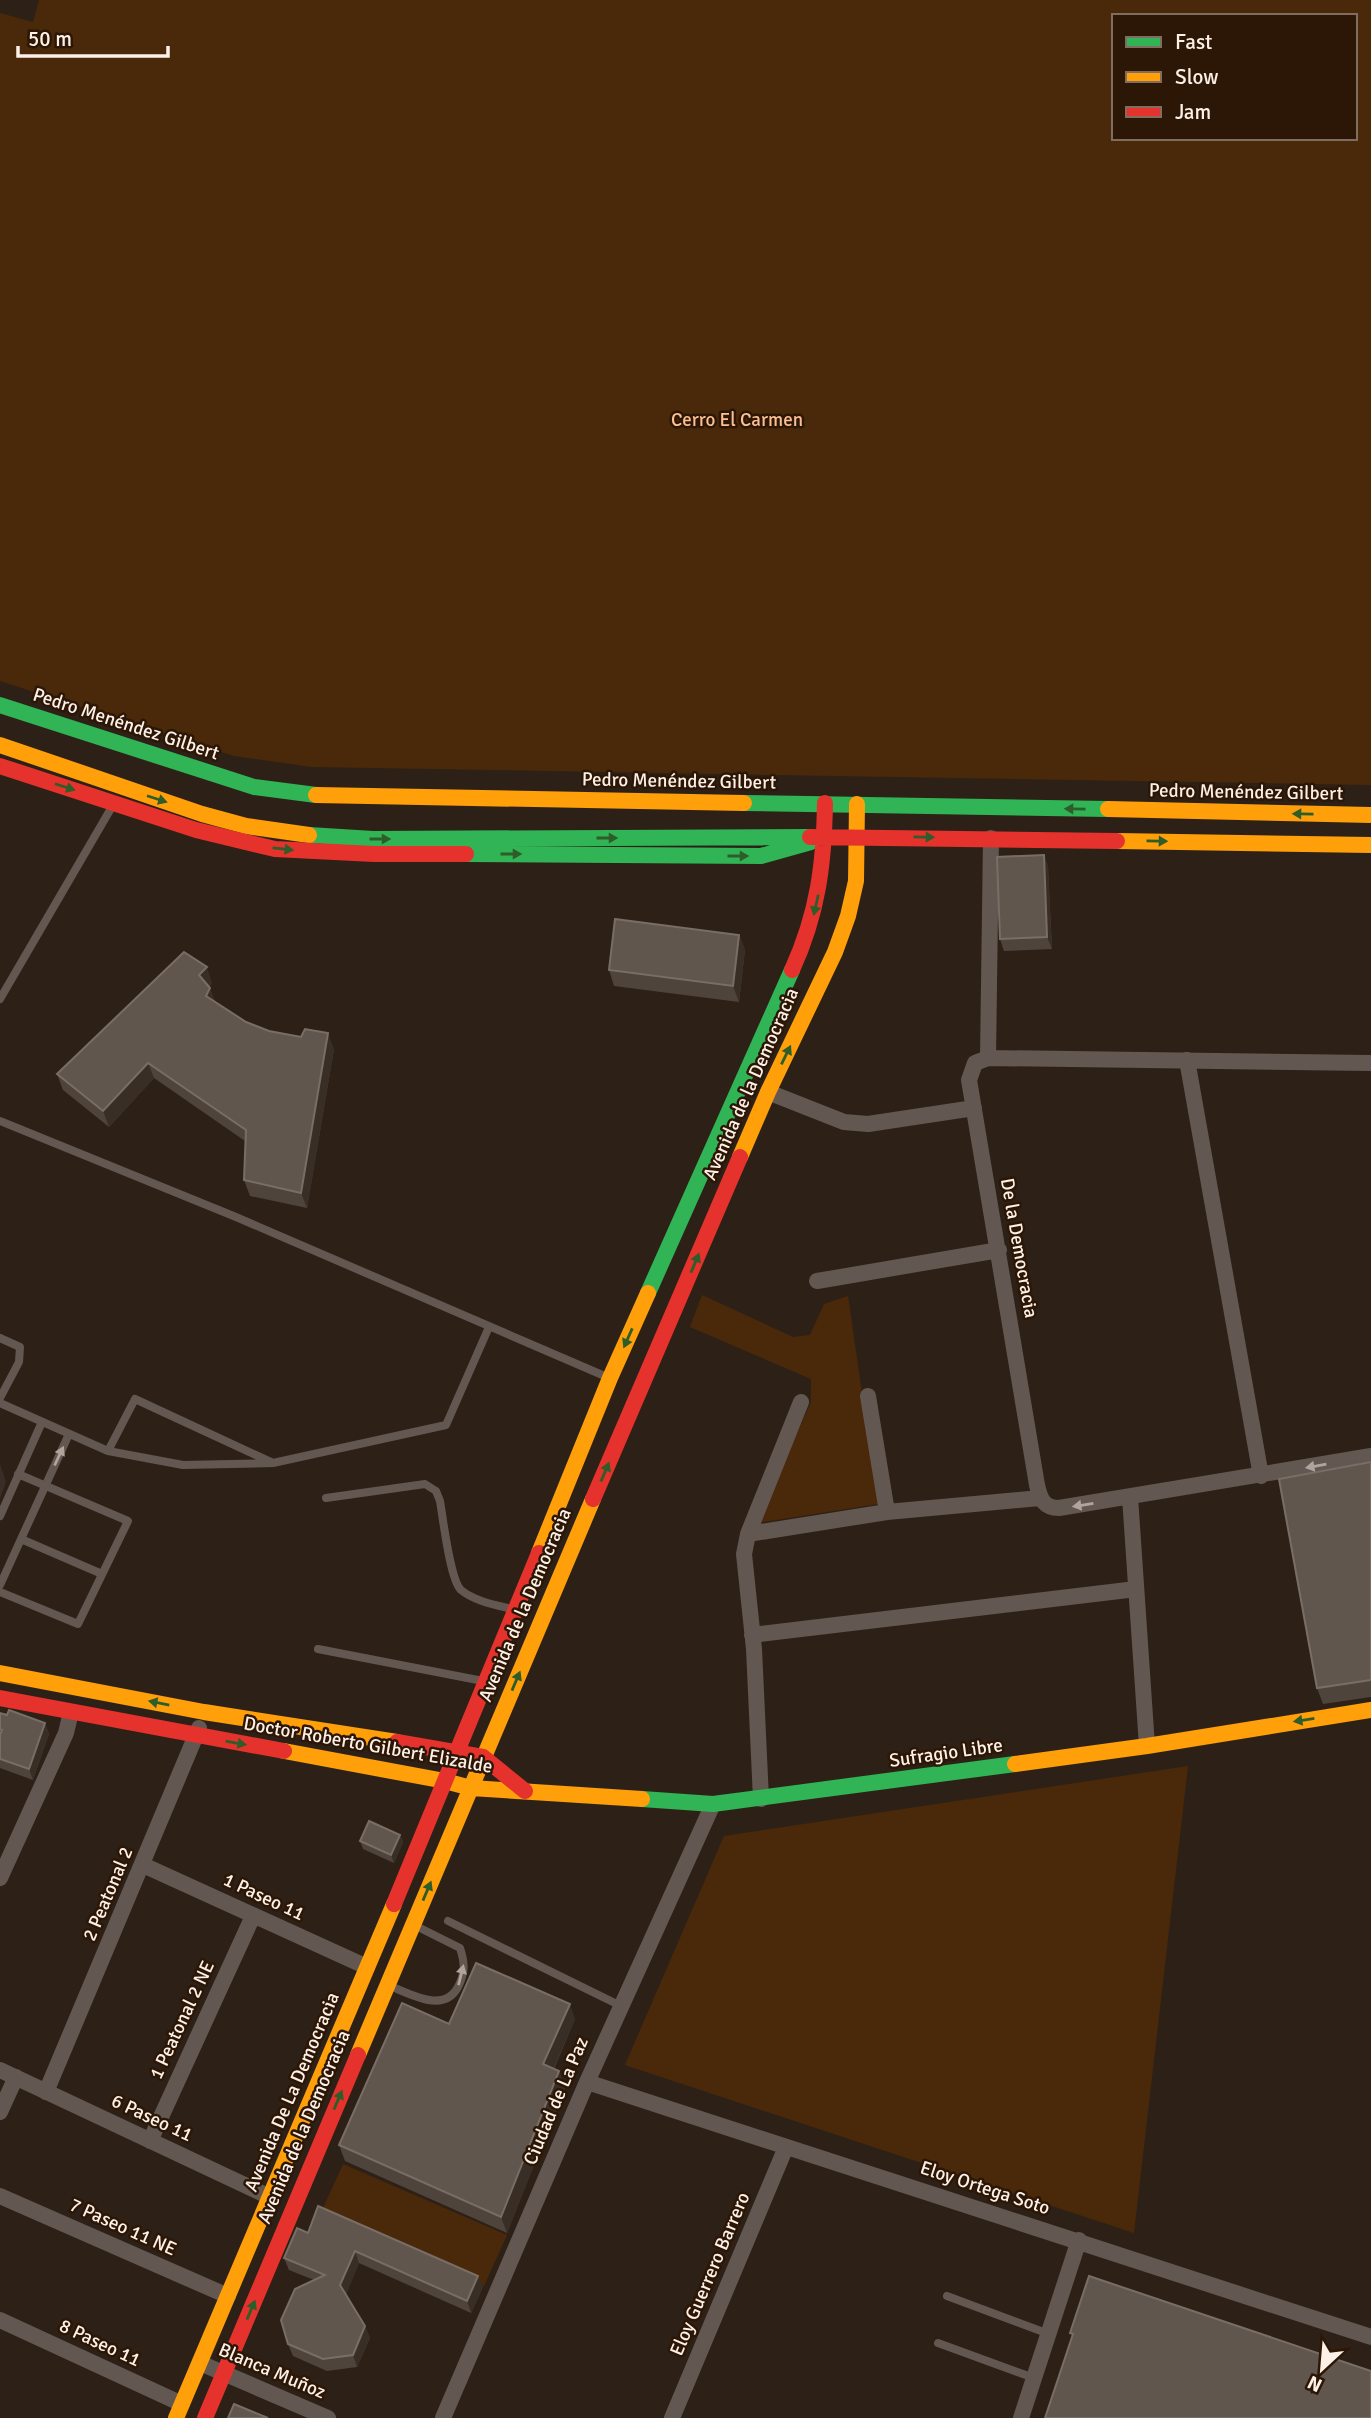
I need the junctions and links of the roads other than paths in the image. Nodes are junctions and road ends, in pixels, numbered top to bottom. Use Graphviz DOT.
graph roads {
  1 [pos="0,705"];
  2 [pos="0,745"];
  3 [pos="0,766"];
  4 [pos="123,787"];
  5 [pos="114,803"];
  6 [pos="825,803"];
  7 [pos="857,804"];
  8 [pos="202,814"];
  9 [pos="1371,816"];
  10 [pos="858,837"];
  11 [pos="825,838"];
  12 [pos="991,838"];
  13 [pos="255,844"];
  14 [pos="1371,845"];
  15 [pos="0,999"];
  16 [pos="988,1058"];
  17 [pos="1187,1060"];
  18 [pos="1371,1063"];
  19 [pos="768,1092"];
  20 [pos="974,1108"];
  21 [pos="0,1121"];
  22 [pos="999,1250"];
  23 [pos="817,1281"];
  24 [pos="489,1327"];
  25 [pos="0,1338"];
  26 [pos="610,1378"];
  27 [pos="869,1396"];
  28 [pos="0,1400"];
  29 [pos="801,1402"];
  30 [pos="42,1422"];
  31 [pos="69,1434"];
  32 [pos="108,1451"];
  33 [pos="1371,1456"];
  34 [pos="273,1463"];
  35 [pos="18,1474"];
  36 [pos="1261,1476"];
  37 [pos="46,1486"];
  38 [pos="1130,1497"];
  39 [pos="326,1498"];
  40 [pos="1040,1498"];
  41 [pos="887,1512"];
  42 [pos="0,1516"];
  43 [pos="748,1534"];
  44 [pos="21,1539"];
  45 [pos="102,1574"];
  46 [pos="0,1585"];
  47 [pos="1136,1589"];
  48 [pos="0,1592"];
  49 [pos="515,1610"];
  50 [pos="752,1635"];
  51 [pos="318,1649"];
  52 [pos="0,1673"];
  53 [pos="486,1682"];
  54 [pos="0,1698"];
  55 [pos="1371,1710"];
  56 [pos="71,1712"];
  57 [pos="204,1712"];
  58 [pos="197,1735"];
  59 [pos="1147,1746"];
  60 [pos="457,1751"];
  61 [pos="483,1757"];
  62 [pos="445,1781"];
  63 [pos="471,1788"];
  64 [pos="524,1791"];
  65 [pos="761,1799"];
  66 [pos="713,1804"];
  67 [pos="143,1865"];
  68 [pos="0,1878"];
  69 [pos="253,1916"];
  70 [pos="448,1921"];
  71 [pos="412,1924"];
  72 [pos="367,1968"];
  73 [pos="387,1984"];
  74 [pos="621,2006"];
  75 [pos="0,2070"];
  76 [pos="16,2077"];
  77 [pos="587,2082"];
  78 [pos="46,2092"];
  79 [pos="0,2112"];
  80 [pos="150,2141"];
  81 [pos="786,2147"];
  82 [pos="0,2196"];
  83 [pos="270,2197"];
  84 [pos="1079,2240"];
  85 [pos="228,2296"];
  86 [pos="947,2296"];
  87 [pos="0,2320"];
  88 [pos="1049,2334"];
  89 [pos="1371,2337"];
  90 [pos="938,2343"];
  91 [pos="200,2363"];
  92 [pos="224,2374"];
  93 [pos="1034,2378"];
  94 [pos="179,2411"];
  95 [pos="205,2418"];
  96 [pos="328,2418"];
  97 [pos="443,2418"];
  98 [pos="672,2418"];
  99 [pos="1021,2418"];
  1 -- 6 [label="street, Pedro Menéndez Gilbert"];
  2 -- 4 [label="street"];
  3 -- 5 [label="street, one-way"];
  4 -- 5 [label="lane"];
  4 -- 8 [label="street, one-way"];
  5 -- 13 [label="street"];
  5 -- 15 [label="lane"];
  6 -- 7 [label="street, Pedro Menéndez Gilbert"];
  6 -- 11 [label="street, Avenida de la Democracia"];
  9 -- 7 [label="street, Pedro Menéndez Gilbert, one-way"];
  7 -- 10 [label="street, Avenida de la Democracia"];
  8 -- 11 [label="street, one-way"];
  8 -- 13 [label="street"];
  10 -- 11 [label="street"];
  10 -- 12 [label="street, one-way"];
  19 -- 10 [label="street, Avenida de la Democracia, one-way"];
  13 -- 11 [label="street, one-way"];
  11 -- 26 [label="street, Avenida de la Democracia, one-way"];
  12 -- 14 [label="street, one-way"];
  12 -- 16 [label="street"];
  16 -- 17 [label="street"];
  16 -- 20 [label="street, De la Democracia"];
  17 -- 18 [label="street"];
  17 -- 36 [label="street"];
  19 -- 20 [label="street"];
  61 -- 19 [label="street, Avenida de la Democracia, one-way"];
  20 -- 22 [label="street, De la Democracia"];
  21 -- 24 [label="lane"];
  22 -- 23 [label="street"];
  22 -- 40 [label="street, De la Democracia"];
  24 -- 26 [label="lane"];
  24 -- 34 [label="lane"];
  25 -- 28 [label="lane"];
  26 -- 49 [label="street, Avenida de la Democracia"];
  27 -- 41 [label="street"];
  28 -- 30 [label="lane"];
  29 -- 43 [label="street"];
  30 -- 31 [label="lane"];
  30 -- 35 [label="lane"];
  31 -- 32 [label="lane"];
  37 -- 31 [label="lane, one-way"];
  32 -- 34 [label="lane"];
  32 -- 34 [label="lane"];
  33 -- 36 [label="street, one-way"];
  35 -- 37 [label="lane"];
  35 -- 42 [label="lane"];
  36 -- 38 [label="street"];
  37 -- 44 [label="lane"];
  37 -- 45 [label="lane"];
  38 -- 40 [label="street, one-way"];
  38 -- 47 [label="street"];
  39 -- 49 [label="lane"];
  40 -- 41 [label="street"];
  41 -- 43 [label="street"];
  43 -- 50 [label="street"];
  44 -- 45 [label="lane"];
  44 -- 46 [label="lane"];
  45 -- 48 [label="lane"];
  47 -- 50 [label="street"];
  47 -- 59 [label="street"];
  49 -- 53 [label="street, Avenida de la Democracia"];
  50 -- 65 [label="street"];
  51 -- 53 [label="lane"];
  57 -- 52 [label="street, Doctor Roberto Gilbert Elizalde, one-way"];
  53 -- 60 [label="street, Avenida de la Democracia"];
  54 -- 56 [label="street, Doctor Roberto Gilbert Elizalde"];
  55 -- 59 [label="street, Sufragio Libre, one-way"];
  56 -- 58 [label="street, Doctor Roberto Gilbert Elizalde"];
  56 -- 68 [label="street"];
  57 -- 58 [label="street, 2 Peatonal 2"];
  57 -- 60 [label="street, Doctor Roberto Gilbert Elizalde"];
  58 -- 62 [label="street, Doctor Roberto Gilbert Elizalde, one-way"];
  58 -- 67 [label="street, 2 Peatonal 2"];
  59 -- 65 [label="street, Sufragio Libre"];
  60 -- 61 [label="street, Doctor Roberto Gilbert Elizalde"];
  60 -- 62 [label="street, Avenida de la Democracia"];
  61 -- 63 [label="street, Avenida de la Democracia"];
  61 -- 64 [label="street, Doctor Roberto Gilbert Elizalde"];
  62 -- 63 [label="street, Doctor Roberto Gilbert Elizalde"];
  62 -- 72 [label="street, Avenida De La Democracia"];
  63 -- 64 [label="street, Doctor Roberto Gilbert Elizalde"];
  71 -- 63 [label="street, Avenida de la Democracia, one-way"];
  64 -- 66 [label="street, Sufragio Libre"];
  65 -- 66 [label="street, Sufragio Libre"];
  66 -- 74 [label="street, Ciudad de La Paz"];
  67 -- 69 [label="street, 1 Paseo 11"];
  67 -- 78 [label="street, 2 Peatonal 2"];
  69 -- 72 [label="street, 1 Paseo 11"];
  69 -- 80 [label="street, 1 Peatonal 2 NE"];
  70 -- 74 [label="lane"];
  71 -- 73 [label="street, Avenida de la Democracia"];
  73 -- 71 [label="lane, one-way"];
  72 -- 83 [label="street, Avenida De La Democracia"];
  92 -- 73 [label="street, Avenida de la Democracia, one-way"];
  74 -- 77 [label="street, Ciudad de La Paz"];
  75 -- 76 [label="street, 6 Paseo 11"];
  76 -- 78 [label="street, 6 Paseo 11"];
  76 -- 79 [label="street"];
  77 -- 81 [label="street, Eloy Ortega Soto"];
  77 -- 97 [label="street, Ciudad de La Paz"];
  78 -- 80 [label="street, 6 Paseo 11"];
  80 -- 83 [label="street, 6 Paseo 11"];
  81 -- 84 [label="street, Eloy Ortega Soto"];
  81 -- 98 [label="street, Eloy Guerrero Barrero"];
  82 -- 85 [label="street, 7 Paseo 11 NE"];
  83 -- 85 [label="street, Avenida De La Democracia"];
  84 -- 88 [label="street"];
  84 -- 89 [label="street, Eloy Ortega Soto"];
  85 -- 91 [label="street, Avenida De La Democracia"];
  86 -- 88 [label="lane"];
  87 -- 94 [label="street, 8 Paseo 11"];
  88 -- 93 [label="street"];
  90 -- 93 [label="lane"];
  91 -- 92 [label="street, Blanca Muñoz"];
  91 -- 94 [label="street, Avenida De La Democracia"];
  92 -- 95 [label="street, Avenida de la Democracia"];
  92 -- 96 [label="street, Blanca Muñoz"];
  93 -- 99 [label="street"];
}
